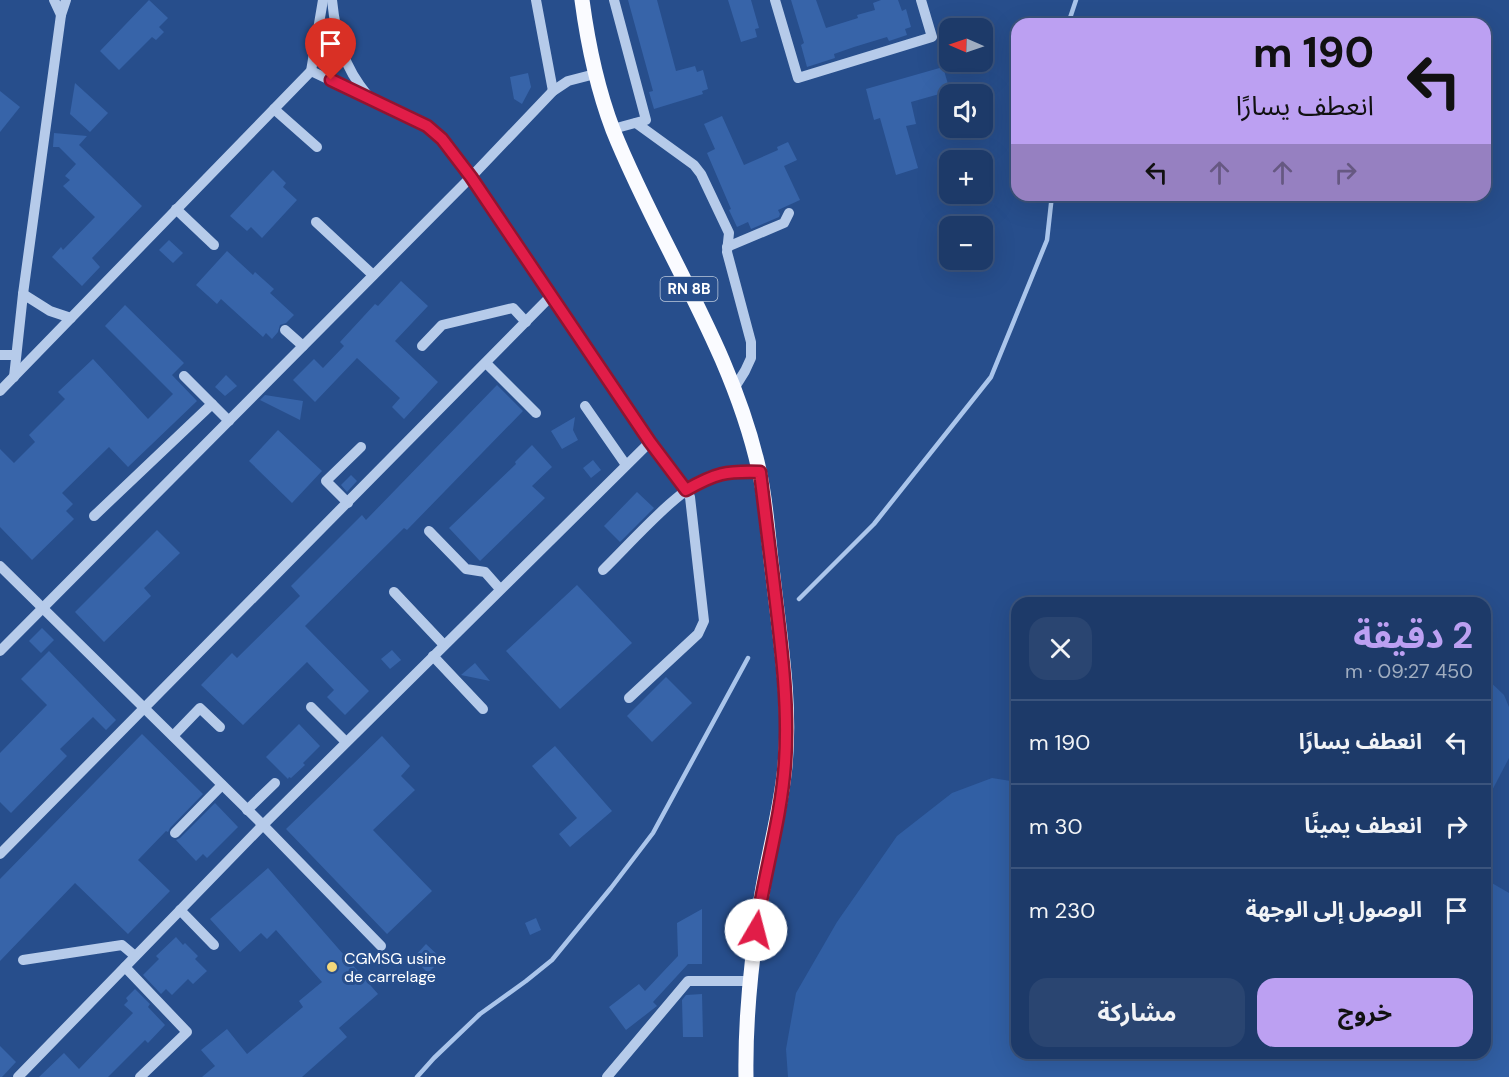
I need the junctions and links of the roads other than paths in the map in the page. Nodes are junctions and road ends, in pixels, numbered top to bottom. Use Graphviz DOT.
graph roads {
  1 [pos="54,0"];
  2 [pos="66,0"];
  3 [pos="324,0"];
  4 [pos="332,0"];
  5 [pos="536,0"];
  6 [pos="582,0"];
  7 [pos="614,0"];
  8 [pos="775,0"];
  9 [pos="921,0"];
  10 [pos="61,15"];
  11 [pos="311,71"];
  12 [pos="595,74"];
  13 [pos="553,91"];
  14 [pos="370,99"];
  15 [pos="274,109"];
  16 [pos="636,123"];
  17 [pos="613,129"];
  18 [pos="317,147"];
  19 [pos="471,177"];
  20 [pos="176,209"];
  21 [pos="789,213"];
  22 [pos="316,222"];
  23 [pos="214,245"];
  24 [pos="727,247"];
  25 [pos="373,275"];
  26 [pos="23,294"];
  27 [pos="551,296"];
  28 [pos="71,318"];
  29 [pos="526,322"];
  30 [pos="285,330"];
  31 [pos="303,346"];
  32 [pos="422,346"];
  33 [pos="0,355"];
  34 [pos="16,355"];
  35 [pos="486,363"];
  36 [pos="184,376"];
  37 [pos="14,377"];
  38 [pos="735,387"];
  39 [pos="0,391"];
  40 [pos="212,404"];
  41 [pos="585,406"];
  42 [pos="536,413"];
  43 [pos="229,420"];
  44 [pos="650,442"];
  45 [pos="361,447"];
  46 [pos="626,465"];
  47 [pos="760,472"];
  48 [pos="686,490"];
  49 [pos="348,503"];
  50 [pos="94,516"];
  51 [pos="429,531"];
  52 [pos="0,566"];
  53 [pos="603,570"];
  54 [pos="500,590"];
  55 [pos="394,592"];
  56 [pos="42,608"];
  57 [pos="444,645"];
  58 [pos="0,651"];
  59 [pos="433,656"];
  60 [pos="629,698"];
  61 [pos="310,707"];
  62 [pos="145,708"];
  63 [pos="483,709"];
  64 [pos="220,727"];
  65 [pos="173,736"];
  66 [pos="346,742"];
  67 [pos="275,783"];
  68 [pos="222,785"];
  69 [pos="248,810"];
  70 [pos="263,825"];
  71 [pos="175,833"];
  72 [pos="0,855"];
  73 [pos="180,910"];
  74 [pos="214,945"];
  75 [pos="381,946"];
  76 [pos="135,956"];
  77 [pos="23,960"];
  78 [pos="125,967"];
  79 [pos="750,981"];
  80 [pos="18,1077"];
  81 [pos="140,1077"];
  82 [pos="608,1077"];
  83 [pos="746,1077"];
  1 -- 10 [label="lane"];
  2 -- 10 [label="lane"];
  3 -- 11 [label="lane"];
  4 -- 14 [label="lane"];
  5 -- 13 [label="lane"];
  6 -- 12 [label="main road, RN 8B"];
  7 -- 16 [label="lane"];
  8 -- 9 [label="lane"];
  10 -- 26 [label="lane"];
  11 -- 14 [label="lane"];
  11 -- 15 [label="lane"];
  12 -- 13 [label="lane"];
  12 -- 17 [label="main road, RN 8B"];
  13 -- 19 [label="lane"];
  14 -- 19 [label="lane"];
  15 -- 18 [label="lane"];
  15 -- 20 [label="lane"];
  16 -- 17 [label="lane"];
  16 -- 24 [label="lane"];
  17 -- 38 [label="main road, RN 8B"];
  19 -- 25 [label="lane"];
  19 -- 27 [label="lane"];
  20 -- 23 [label="lane"];
  20 -- 28 [label="lane"];
  21 -- 24 [label="lane"];
  22 -- 25 [label="lane"];
  24 -- 38 [label="lane"];
  25 -- 31 [label="lane"];
  26 -- 28 [label="lane"];
  26 -- 34 [label="lane"];
  27 -- 29 [label="lane"];
  27 -- 44 [label="lane"];
  28 -- 37 [label="lane"];
  29 -- 32 [label="lane"];
  29 -- 35 [label="lane"];
  30 -- 31 [label="lane"];
  31 -- 43 [label="lane"];
  33 -- 34 [label="lane"];
  34 -- 37 [label="lane"];
  35 -- 42 [label="lane"];
  35 -- 49 [label="lane"];
  36 -- 40 [label="lane"];
  37 -- 39 [label="lane"];
  38 -- 47 [label="main road, RN 8B"];
  40 -- 43 [label="lane"];
  40 -- 50 [label="lane"];
  41 -- 46 [label="lane"];
  43 -- 56 [label="lane"];
  44 -- 46 [label="lane"];
  44 -- 48 [label="lane"];
  45 -- 49 [label="lane"];
  46 -- 54 [label="lane"];
  47 -- 48 [label="lane"];
  47 -- 79 [label="main road, RN 8B"];
  48 -- 53 [label="lane"];
  48 -- 60 [label="lane"];
  49 -- 62 [label="lane"];
  51 -- 54 [label="lane"];
  52 -- 56 [label="lane"];
  54 -- 57 [label="lane"];
  55 -- 57 [label="lane"];
  56 -- 58 [label="lane"];
  56 -- 62 [label="lane"];
  57 -- 59 [label="lane"];
  59 -- 63 [label="lane"];
  59 -- 66 [label="lane"];
  61 -- 66 [label="lane"];
  62 -- 65 [label="lane"];
  62 -- 72 [label="lane"];
  64 -- 65 [label="lane"];
  65 -- 68 [label="lane"];
  66 -- 70 [label="lane"];
  67 -- 69 [label="lane"];
  68 -- 69 [label="lane"];
  68 -- 71 [label="lane"];
  69 -- 70 [label="lane"];
  70 -- 73 [label="lane"];
  70 -- 75 [label="lane"];
  73 -- 74 [label="lane"];
  73 -- 76 [label="lane"];
  76 -- 77 [label="lane"];
  76 -- 78 [label="lane"];
  78 -- 80 [label="lane"];
  78 -- 81 [label="lane"];
  79 -- 82 [label="lane"];
  79 -- 83 [label="main road, RN 8B"];
}
